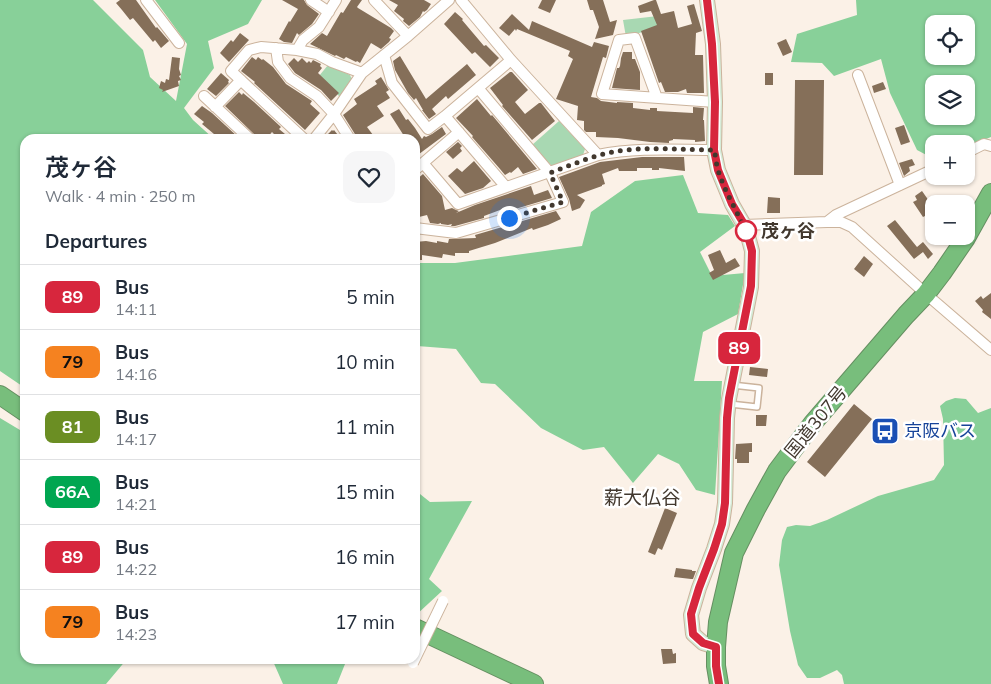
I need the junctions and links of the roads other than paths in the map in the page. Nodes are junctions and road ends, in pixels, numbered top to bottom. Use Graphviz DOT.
graph roads {
  1 [pos="146,0"];
  2 [pos="311,0"];
  3 [pos="336,0"];
  4 [pos="374,0"];
  5 [pos="449,0"];
  6 [pos="461,0"];
  7 [pos="707,0"];
  8 [pos="328,12"];
  9 [pos="408,36"];
  10 [pos="179,43"];
  11 [pos="276,48"];
  12 [pos="297,50"];
  13 [pos="384,55"];
  14 [pos="511,60"];
  15 [pos="362,73"];
  16 [pos="858,75"];
  17 [pos="241,80"];
  18 [pos="478,88"];
  19 [pos="204,96"];
  20 [pos="657,98"];
  21 [pos="715,102"];
  22 [pos="216,107"];
  23 [pos="334,114"];
  24 [pos="445,116"];
  25 [pos="459,132"];
  26 [pos="245,134"];
  27 [pos="299,134"];
  28 [pos="318,134"];
  29 [pos="347,134"];
  30 [pos="991,146"];
  31 [pos="975,148"];
  32 [pos="714,150"];
  33 [pos="598,155"];
  34 [pos="420,165"];
  35 [pos="420,167"];
  36 [pos="550,173"];
  37 [pos="925,174"];
  38 [pos="900,186"];
  39 [pos="506,187"];
  40 [pos="991,194"];
  41 [pos="827,222"];
  42 [pos="744,224"];
  43 [pos="420,229"];
  44 [pos="926,294"];
  45 [pos="991,350"];
  46 [pos="732,385"];
  47 [pos="0,388"];
  48 [pos="0,395"];
  49 [pos="20,402"];
  50 [pos="728,403"];
  51 [pos="20,409"];
  52 [pos="444,601"];
  53 [pos="420,630"];
  54 [pos="420,636"];
  55 [pos="716,647"];
  56 [pos="420,651"];
  57 [pos="414,664"];
  58 [pos="412,668"];
  59 [pos="520,684"];
  60 [pos="534,684"];
  61 [pos="719,684"];
  1 -- 10 [label="street"];
  2 -- 8 [label="street"];
  3 -- 8 [label="street"];
  4 -- 9 [label="street"];
  5 -- 9 [label="street"];
  6 -- 14 [label="street"];
  7 -- 21 [label="street"];
  8 -- 12 [label="street"];
  9 -- 13 [label="street"];
  11 -- 12 [label="street"];
  11 -- 17 [label="street"];
  11 -- 23 [label="street"];
  12 -- 15 [label="street"];
  13 -- 15 [label="street"];
  13 -- 24 [label="street"];
  14 -- 18 [label="street"];
  14 -- 33 [label="street"];
  15 -- 23 [label="street"];
  16 -- 38 [label="street"];
  17 -- 22 [label="street"];
  17 -- 27 [label="street"];
  18 -- 24 [label="street"];
  18 -- 36 [label="street"];
  19 -- 22 [label="street"];
  20 -- 20 [label="street"];
  20 -- 21 [label="street"];
  21 -- 32 [label="street"];
  22 -- 26 [label="street"];
  23 -- 28 [label="street"];
  23 -- 29 [label="street"];
  24 -- 25 [label="street"];
  25 -- 34 [label="street"];
  25 -- 39 [label="street"];
  30 -- 31 [label="street"];
  32 -- 33 [label="street"];
  32 -- 42 [label="street"];
  33 -- 36 [label="street"];
  35 -- 39 [label="street"];
  36 -- 39 [label="street"];
  36 -- 43 [label="street"];
  37 -- 38 [label="street"];
  38 -- 41 [label="street"];
  40 -- 44 [label="highway, 国道307号"];
  41 -- 42 [label="street"];
  41 -- 44 [label="street"];
  42 -- 46 [label="street"];
  44 -- 45 [label="street"];
  44 -- 55 [label="highway, 国道307号"];
  46 -- 50 [label="street"];
  46 -- 50 [label="lane"];
  47 -- 49 [label="highway"];
  48 -- 51 [label="highway"];
  50 -- 55 [label="street"];
  52 -- 56 [label="street, bridge"];
  53 -- 60 [label="highway"];
  54 -- 59 [label="highway"];
  55 -- 61 [label="highway, 国道307号"];
  57 -- 58 [label="street, bridge"];
}
